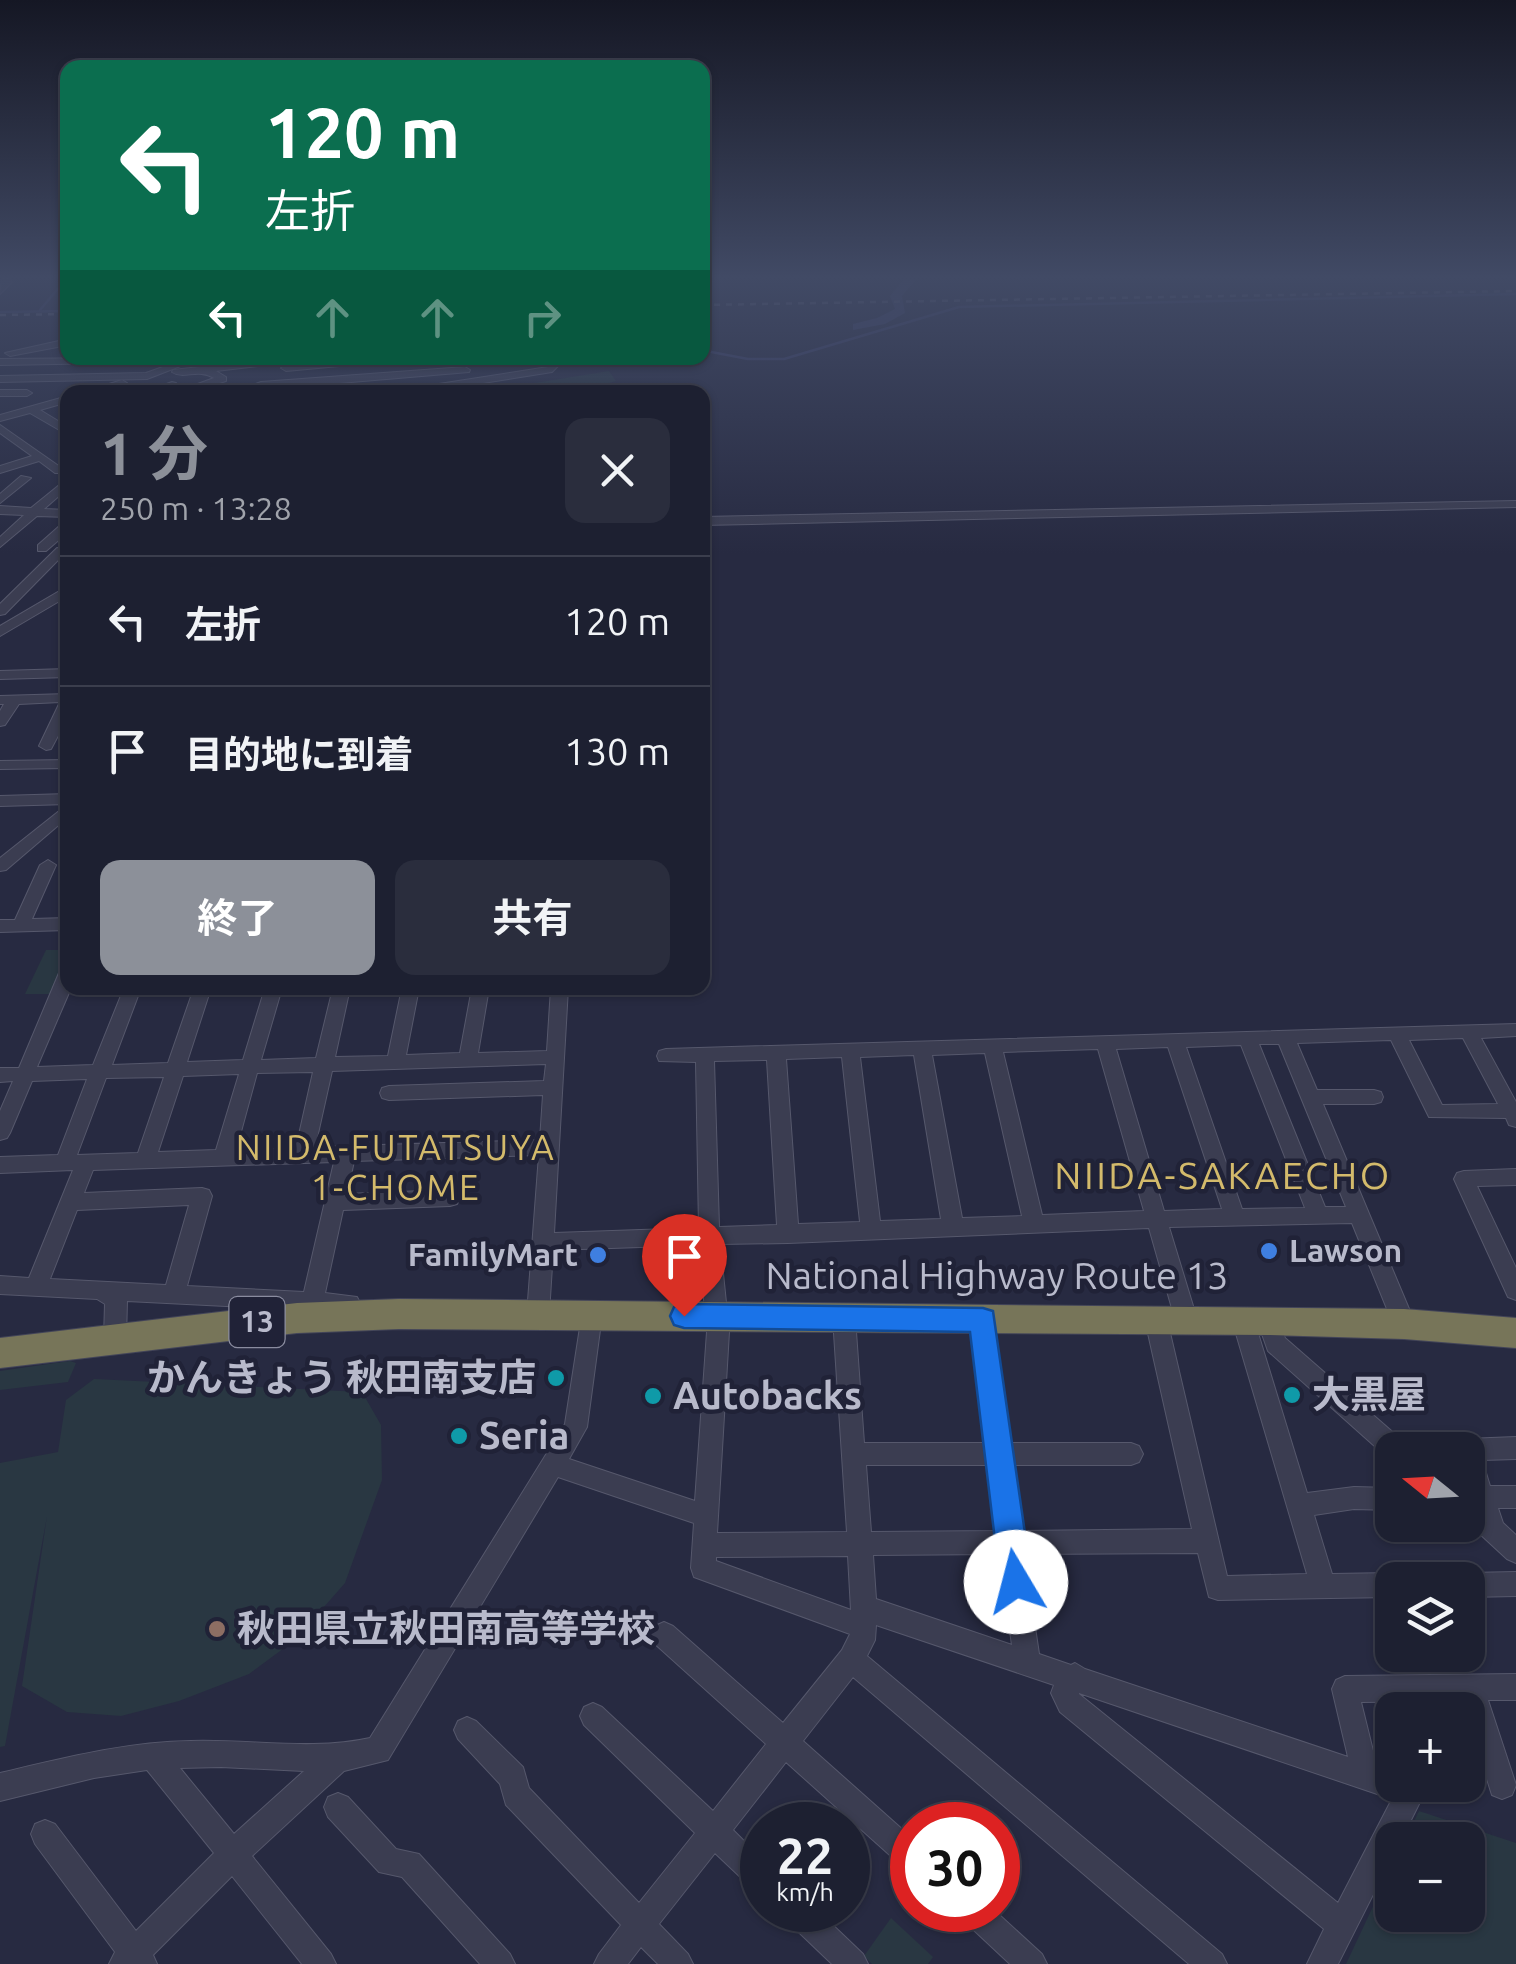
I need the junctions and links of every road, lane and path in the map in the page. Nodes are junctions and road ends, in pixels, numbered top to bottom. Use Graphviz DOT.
graph roads {
  1 [pos="106,371"];
  2 [pos="162,371"];
  3 [pos="168,371"];
  4 [pos="215,371"];
  5 [pos="286,371"];
  6 [pos="345,371"];
  7 [pos="384,371"];
  8 [pos="423,371"];
  9 [pos="465,371"];
  10 [pos="542,371"];
  11 [pos="150,375"];
  12 [pos="102,376"];
  13 [pos="384,376"];
  14 [pos="0,378"];
  15 [pos="344,379"];
  16 [pos="466,383"];
  17 [pos="283,384"];
  18 [pos="116,385"];
  19 [pos="169,385"];
  20 [pos="201,385"];
  21 [pos="278,385"];
  22 [pos="344,385"];
  23 [pos="446,385"];
  24 [pos="27,393"];
  25 [pos="0,394"];
  26 [pos="60,400"];
  27 [pos="0,404"];
  28 [pos="16,404"];
  29 [pos="31,409"];
  30 [pos="0,418"];
  31 [pos="60,426"];
  32 [pos="0,428"];
  33 [pos="22,443"];
  34 [pos="0,450"];
  35 [pos="41,457"];
  36 [pos="0,470"];
  37 [pos="60,470"];
  38 [pos="60,474"];
  39 [pos="43,476"];
  40 [pos="25,478"];
  41 [pos="60,479"];
  42 [pos="0,500"];
  43 [pos="1516,504"];
  44 [pos="0,510"];
  45 [pos="34,512"];
  46 [pos="60,514"];
  47 [pos="710,521"];
  48 [pos="60,531"];
  49 [pos="0,544"];
  50 [pos="42,548"];
  51 [pos="60,552"];
  52 [pos="0,553"];
  53 [pos="60,595"];
  54 [pos="2,606"];
  55 [pos="41,607"];
  56 [pos="0,632"];
  57 [pos="60,674"];
  58 [pos="0,675"];
  59 [pos="7,700"];
  60 [pos="60,700"];
  61 [pos="60,717"];
  62 [pos="0,722"];
  63 [pos="46,746"];
  64 [pos="60,764"];
  65 [pos="0,765"];
  66 [pos="60,799"];
  67 [pos="0,801"];
  68 [pos="60,815"];
  69 [pos="0,866"];
  70 [pos="48,866"];
  71 [pos="60,924"];
  72 [pos="22,925"];
  73 [pos="0,926"];
  74 [pos="60,992"];
  75 [pos="129,995"];
  76 [pos="200,995"];
  77 [pos="271,995"];
  78 [pos="339,995"];
  79 [pos="409,995"];
  80 [pos="479,995"];
  81 [pos="560,995"];
  82 [pos="1516,1030"];
  83 [pos="1469,1032"];
  84 [pos="1398,1034"];
  85 [pos="1285,1036"];
  86 [pos="1247,1038"];
  87 [pos="1174,1039"];
  88 [pos="1104,1042"];
  89 [pos="992,1046"];
  90 [pos="922,1048"];
  91 [pos="850,1050"];
  92 [pos="776,1052"];
  93 [pos="705,1054"];
  94 [pos="666,1056"];
  95 [pos="556,1057"];
  96 [pos="468,1059"];
  97 [pos="396,1062"];
  98 [pos="322,1064"];
  99 [pos="250,1066"];
  100 [pos="174,1069"];
  101 [pos="100,1072"];
  102 [pos="23,1074"];
  103 [pos="0,1075"];
  104 [pos="552,1088"];
  105 [pos="389,1093"];
  106 [pos="1374,1097"];
  107 [pos="1310,1098"];
  108 [pos="1513,1116"];
  109 [pos="0,1134"];
  110 [pos="547,1147"];
  111 [pos="346,1152"];
  112 [pos="304,1154"];
  113 [pos="224,1156"];
  114 [pos="146,1160"];
  115 [pos="75,1163"];
  116 [pos="0,1165"];
  117 [pos="1516,1177"];
  118 [pos="450,1198"];
  119 [pos="72,1202"];
  120 [pos="335,1202"];
  121 [pos="1318,1215"];
  122 [pos="1360,1215"];
  123 [pos="1234,1216"];
  124 [pos="1157,1218"];
  125 [pos="1034,1224"];
  126 [pos="953,1227"];
  127 [pos="872,1230"];
  128 [pos="788,1234"];
  129 [pos="709,1238"];
  130 [pos="542,1242"];
  131 [pos="0,1285"];
  132 [pos="37,1285"];
  133 [pos="97,1288"];
  134 [pos="1516,1291"];
  135 [pos="176,1292"];
  136 [pos="312,1301"];
  137 [pos="400,1314"];
  138 [pos="538,1314"];
  139 [pos="590,1315"];
  140 [pos="715,1316"];
  141 [pos="844,1318"];
  142 [pos="1516,1318"];
  143 [pos="983,1320"];
  144 [pos="1171,1320"];
  145 [pos="1256,1320"];
  146 [pos="1404,1324"];
  147 [pos="1516,1333"];
  148 [pos="114,1338"];
  149 [pos="0,1354"];
  150 [pos="1376,1432"];
  151 [pos="1516,1448"];
  152 [pos="1485,1451"];
  153 [pos="853,1454"];
  154 [pos="997,1454"];
  155 [pos="1131,1454"];
  156 [pos="553,1464"];
  157 [pos="1516,1496"];
  158 [pos="1375,1498"];
  159 [pos="1485,1501"];
  160 [pos="1299,1506"];
  161 [pos="706,1516"];
  162 [pos="1485,1518"];
  163 [pos="1208,1541"];
  164 [pos="1011,1543"];
  165 [pos="859,1544"];
  166 [pos="704,1545"];
  167 [pos="1516,1550"];
  168 [pos="1485,1584"];
  169 [pos="1516,1584"];
  170 [pos="1375,1585"];
  171 [pos="1323,1586"];
  172 [pos="864,1617"];
  173 [pos="664,1635"];
  174 [pos="851,1659"];
  175 [pos="1027,1661"];
  176 [pos="1075,1676"];
  177 [pos="1516,1687"];
  178 [pos="1471,1688"];
  179 [pos="593,1716"];
  180 [pos="466,1730"];
  181 [pos="784,1739"];
  182 [pos="153,1756"];
  183 [pos="337,1759"];
  184 [pos="1366,1776"];
  185 [pos="1502,1785"];
  186 [pos="0,1787"];
  187 [pos="338,1807"];
  188 [pos="712,1830"];
  189 [pos="45,1834"];
  190 [pos="890,1836"];
  191 [pos="232,1854"];
  192 [pos="740,1857"];
  193 [pos="640,1924"];
  194 [pos="1342,1924"];
  195 [pos="819,1932"];
  196 [pos="996,1932"];
  197 [pos="133,1960"];
  198 [pos="321,1964"];
  199 [pos="500,1964"];
  200 [pos="609,1964"];
  201 [pos="678,1964"];
  202 [pos="853,1964"];
  203 [pos="1032,1964"];
  204 [pos="1212,1964"];
  205 [pos="1322,1964"];
  1 -- 12 [label="street"];
  2 -- 11 [label="street"];
  3 -- 11 [label="street"];
  4 -- 20 [label="street"];
  5 -- 17 [label="street"];
  6 -- 15 [label="street"];
  7 -- 13 [label="street"];
  8 -- 13 [label="street"];
  9 -- 16 [label="street"];
  10 -- 16 [label="street"];
  11 -- 12 [label="street"];
  11 -- 18 [label="street"];
  11 -- 19 [label="street"];
  12 -- 14 [label="street"];
  13 -- 15 [label="street"];
  15 -- 17 [label="street"];
  15 -- 22 [label="street"];
  16 -- 23 [label="street"];
  17 -- 21 [label="street"];
  24 -- 25 [label="street"];
  26 -- 29 [label="street"];
  27 -- 28 [label="street"];
  29 -- 30 [label="street"];
  29 -- 31 [label="street"];
  32 -- 33 [label="street"];
  33 -- 34 [label="street"];
  33 -- 35 [label="street"];
  35 -- 36 [label="street"];
  35 -- 37 [label="street"];
  38 -- 39 [label="street"];
  40 -- 42 [label="street"];
  41 -- 45 [label="street"];
  43 -- 47 [label="street"];
  44 -- 45 [label="street"];
  45 -- 46 [label="street"];
  45 -- 49 [label="street"];
  48 -- 50 [label="street"];
  49 -- 52 [label="street"];
  51 -- 54 [label="street"];
  53 -- 55 [label="street"];
  54 -- 55 [label="street"];
  55 -- 56 [label="street"];
  57 -- 58 [label="street"];
  59 -- 60 [label="street"];
  59 -- 62 [label="street"];
  61 -- 63 [label="street"];
  64 -- 65 [label="street"];
  66 -- 67 [label="street"];
  68 -- 69 [label="street"];
  70 -- 72 [label="street"];
  71 -- 72 [label="street"];
  72 -- 73 [label="street"];
  74 -- 102 [label="street"];
  75 -- 101 [label="street"];
  76 -- 100 [label="street"];
  77 -- 99 [label="street"];
  78 -- 98 [label="street"];
  79 -- 97 [label="street"];
  80 -- 96 [label="street"];
  81 -- 95 [label="street"];
  82 -- 83 [label="street"];
  83 -- 84 [label="street"];
  83 -- 108 [label="street"];
  84 -- 85 [label="street"];
  84 -- 108 [label="street"];
  85 -- 86 [label="street"];
  85 -- 107 [label="street"];
  86 -- 87 [label="street"];
  86 -- 121 [label="street"];
  87 -- 88 [label="street"];
  87 -- 123 [label="street"];
  88 -- 89 [label="street"];
  88 -- 124 [label="street"];
  89 -- 90 [label="street"];
  89 -- 125 [label="street"];
  90 -- 91 [label="street"];
  90 -- 126 [label="street"];
  91 -- 92 [label="street"];
  91 -- 127 [label="street"];
  92 -- 93 [label="street"];
  92 -- 128 [label="street"];
  93 -- 94 [label="street"];
  93 -- 129 [label="street"];
  95 -- 96 [label="street"];
  95 -- 104 [label="street"];
  96 -- 97 [label="street"];
  97 -- 98 [label="street"];
  98 -- 99 [label="street"];
  98 -- 112 [label="street"];
  99 -- 100 [label="street"];
  99 -- 113 [label="street"];
  100 -- 101 [label="street"];
  100 -- 114 [label="street"];
  101 -- 102 [label="street"];
  101 -- 115 [label="street"];
  102 -- 103 [label="street"];
  102 -- 109 [label="street"];
  104 -- 105 [label="street"];
  104 -- 110 [label="street"];
  106 -- 107 [label="street"];
  107 -- 122 [label="street"];
  110 -- 111 [label="street"];
  110 -- 130 [label="street"];
  111 -- 112 [label="street"];
  111 -- 120 [label="street"];
  112 -- 113 [label="street"];
  113 -- 114 [label="street"];
  114 -- 115 [label="street"];
  115 -- 116 [label="street"];
  115 -- 119 [label="street"];
  117 -- 134 [label="street"];
  118 -- 120 [label="street"];
  119 -- 132 [label="street"];
  119 -- 135 [label="street"];
  120 -- 136 [label="street"];
  121 -- 122 [label="street"];
  121 -- 123 [label="street"];
  122 -- 146 [label="street"];
  123 -- 124 [label="street"];
  124 -- 125 [label="street"];
  124 -- 144 [label="street"];
  125 -- 126 [label="street"];
  126 -- 127 [label="street"];
  127 -- 128 [label="street"];
  128 -- 129 [label="street"];
  129 -- 130 [label="street"];
  129 -- 140 [label="street"];
  130 -- 138 [label="street"];
  131 -- 132 [label="street"];
  132 -- 133 [label="street"];
  133 -- 135 [label="street"];
  133 -- 148 [label="street"];
  135 -- 136 [label="street"];
  136 -- 137 [label="street"];
  137 -- 138 [label="highway, National Highway Route 13 / 13"];
  137 -- 148 [label="highway, National Highway Route 13 / 13"];
  138 -- 139 [label="highway, National Highway Route 13 / 13"];
  139 -- 140 [label="highway, National Highway Route 13 / 13"];
  139 -- 156 [label="street"];
  140 -- 141 [label="highway, National Highway Route 13 / 13"];
  140 -- 161 [label="street"];
  141 -- 143 [label="highway, National Highway Route 13 / 13"];
  141 -- 153 [label="street"];
  142 -- 146 [label="street"];
  143 -- 144 [label="highway, National Highway Route 13 / 13"];
  143 -- 154 [label="street"];
  144 -- 145 [label="highway, National Highway Route 13 / 13"];
  144 -- 163 [label="street"];
  145 -- 146 [label="highway, National Highway Route 13 / 13"];
  145 -- 150 [label="street"];
  145 -- 160 [label="street"];
  146 -- 147 [label="highway, National Highway Route 13 / 13"];
  148 -- 149 [label="highway, National Highway Route 13 / 13"];
  151 -- 152 [label="street"];
  153 -- 154 [label="street"];
  153 -- 165 [label="street"];
  154 -- 155 [label="street"];
  154 -- 164 [label="street"];
  156 -- 161 [label="street"];
  156 -- 183 [label="street"];
  157 -- 159 [label="street"];
  158 -- 160 [label="street"];
  160 -- 171 [label="street"];
  161 -- 166 [label="street"];
  162 -- 167 [label="street"];
  163 -- 164 [label="street"];
  163 -- 171 [label="street"];
  164 -- 165 [label="street"];
  164 -- 175 [label="street"];
  165 -- 166 [label="street"];
  165 -- 172 [label="street"];
  166 -- 172 [label="street"];
  168 -- 169 [label="street"];
  170 -- 171 [label="street"];
  172 -- 174 [label="street"];
  172 -- 175 [label="street"];
  173 -- 181 [label="street"];
  174 -- 181 [label="street"];
  174 -- 204 [label="street"];
  175 -- 176 [label="street"];
  176 -- 184 [label="street"];
  176 -- 194 [label="street"];
  177 -- 178 [label="street"];
  178 -- 184 [label="street"];
  178 -- 185 [label="street"];
  179 -- 188 [label="street"];
  180 -- 193 [label="street"];
  181 -- 188 [label="street"];
  181 -- 190 [label="street"];
  182 -- 183 [label="street"];
  182 -- 186 [label="street"];
  182 -- 191 [label="street"];
  183 -- 191 [label="street"];
  184 -- 194 [label="street"];
  187 -- 199 [label="street"];
  188 -- 192 [label="street"];
  188 -- 193 [label="street"];
  189 -- 197 [label="street"];
  191 -- 197 [label="street"];
  191 -- 198 [label="street"];
  193 -- 200 [label="street"];
  193 -- 201 [label="street"];
  194 -- 205 [label="street"];
  195 -- 202 [label="street"];
  196 -- 203 [label="street"];
}
